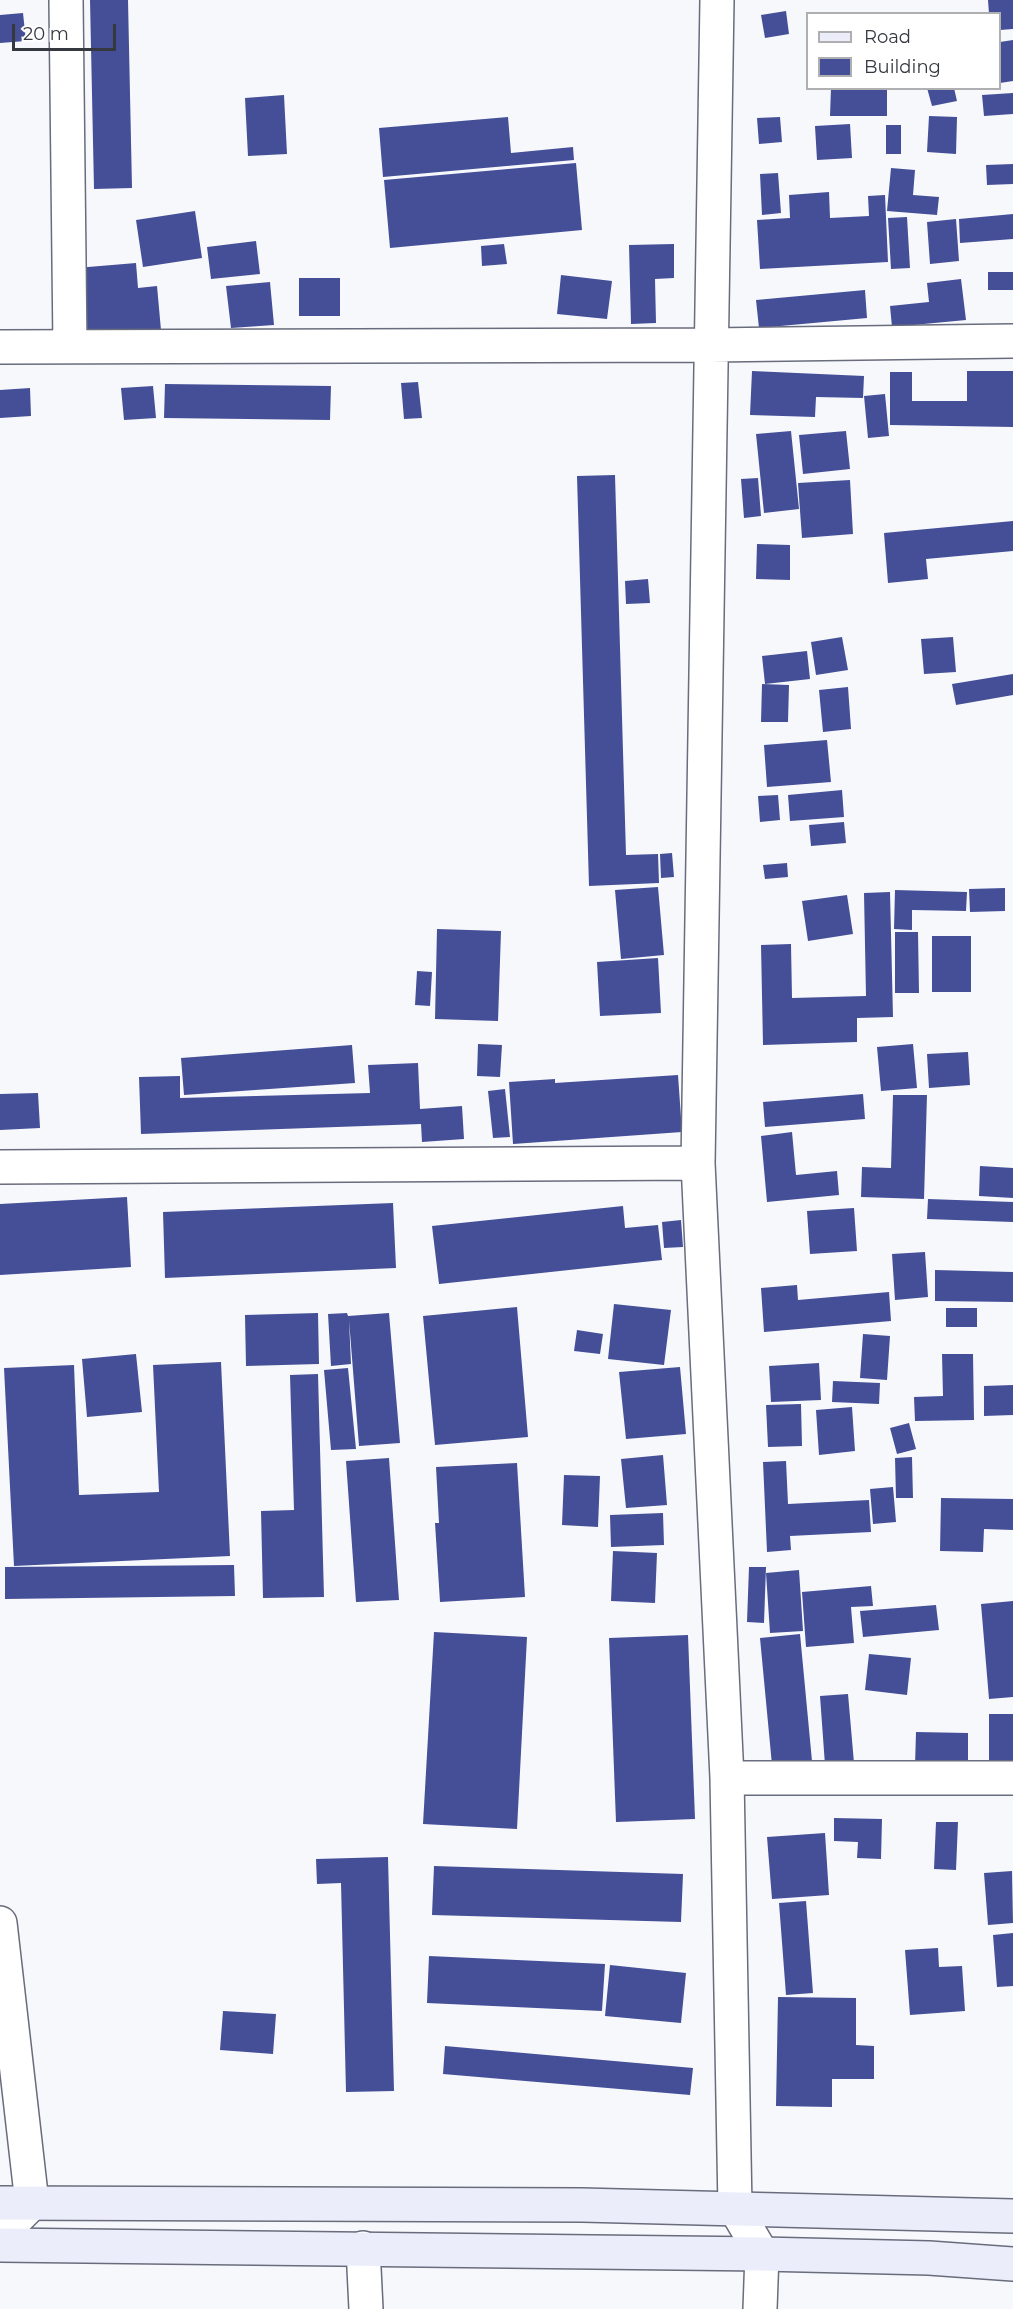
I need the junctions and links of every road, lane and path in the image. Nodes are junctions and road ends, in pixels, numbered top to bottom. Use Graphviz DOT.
graph roads {
  1 [pos="66,0"];
  2 [pos="717,0"];
  3 [pos="1013,341"];
  4 [pos="710,345"];
  5 [pos="0,347"];
  6 [pos="70,347"];
  7 [pos="698,1163"];
  8 [pos="0,1167"];
  9 [pos="727,1778"];
  10 [pos="1013,1779"];
  11 [pos="0,1923"];
  12 [pos="0,2203"];
  13 [pos="32,2203"];
  14 [pos="735,2208"];
  15 [pos="1013,2216"];
  16 [pos="0,2235"];
  17 [pos="0,2245"];
  18 [pos="363,2248"];
  19 [pos="762,2254"];
  20 [pos="1013,2264"];
  21 [pos="366,2309"];
  22 [pos="760,2309"];
  1 -- 6 [label="street"];
  2 -- 4 [label="street"];
  3 -- 4 [label="street"];
  4 -- 6 [label="street"];
  4 -- 7 [label="street"];
  5 -- 6 [label="street"];
  7 -- 8 [label="street"];
  7 -- 9 [label="street"];
  9 -- 10 [label="street"];
  9 -- 14 [label="street"];
  11 -- 13 [label="street"];
  12 -- 13 [label="main road"];
  13 -- 14 [label="main road"];
  13 -- 16 [label="street"];
  14 -- 15 [label="main road"];
  14 -- 19 [label="street"];
  17 -- 18 [label="main road"];
  18 -- 19 [label="main road"];
  18 -- 21 [label="street"];
  19 -- 20 [label="main road"];
  19 -- 22 [label="street"];
}
